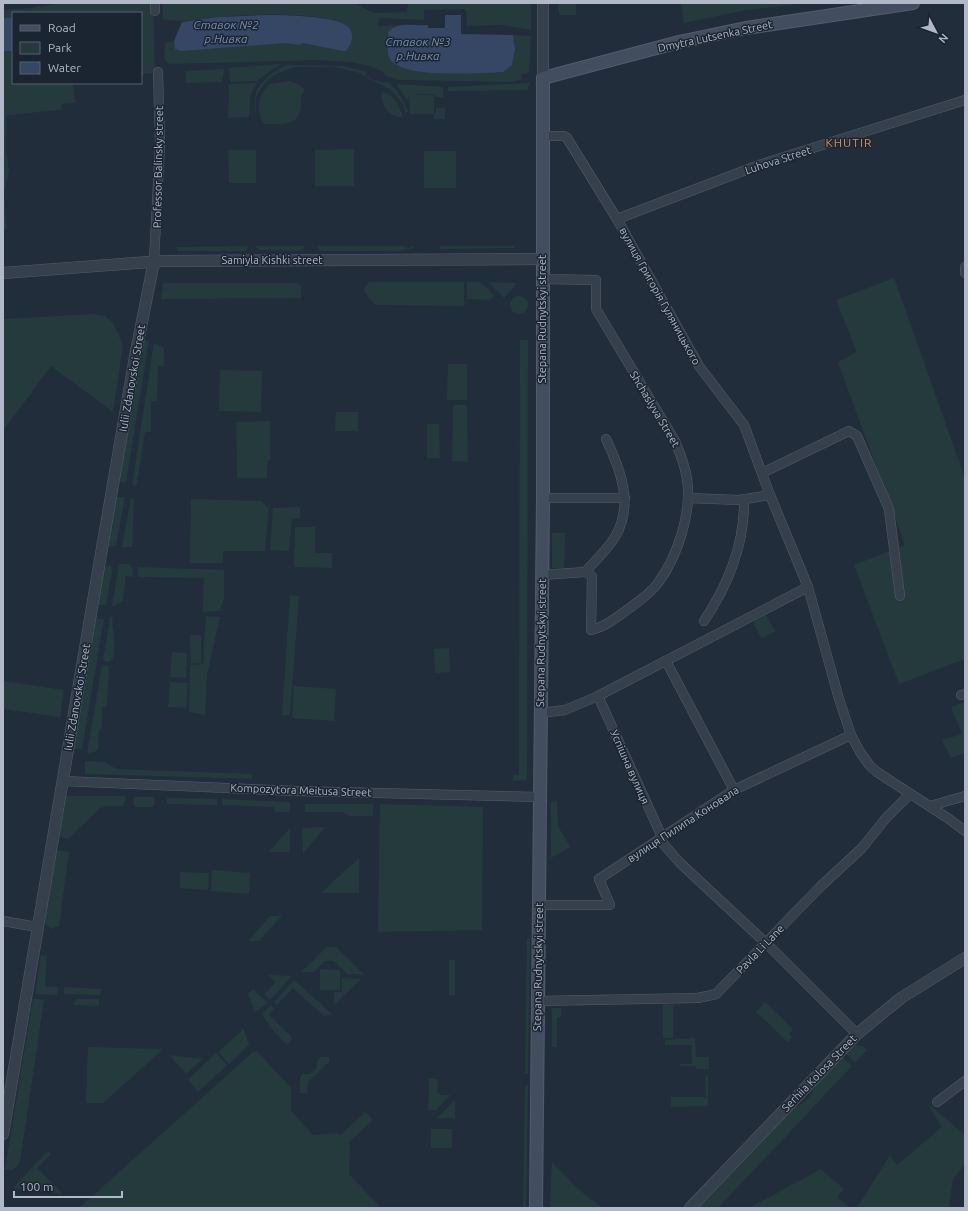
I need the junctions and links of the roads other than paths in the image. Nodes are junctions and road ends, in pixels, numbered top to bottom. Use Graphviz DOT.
graph roads {
  1 [pos="542,3"];
  2 [pos="913,3"];
  3 [pos="158,72"];
  4 [pos="543,78"];
  5 [pos="965,100"];
  6 [pos="542,136"];
  7 [pos="617,218"];
  8 [pos="542,259"];
  9 [pos="154,261"];
  10 [pos="965,267"];
  11 [pos="3,273"];
  12 [pos="965,273"];
  13 [pos="542,279"];
  14 [pos="606,439"];
  15 [pos="762,473"];
  16 [pos="770,495"];
  17 [pos="543,498"];
  18 [pos="625,498"];
  19 [pos="688,498"];
  20 [pos="744,499"];
  21 [pos="585,572"];
  22 [pos="542,575"];
  23 [pos="808,586"];
  24 [pos="900,596"];
  25 [pos="704,621"];
  26 [pos="666,661"];
  27 [pos="598,696"];
  28 [pos="540,713"];
  29 [pos="852,734"];
  30 [pos="62,781"];
  31 [pos="734,790"];
  32 [pos="910,794"];
  33 [pos="965,796"];
  34 [pos="539,797"];
  35 [pos="930,806"];
  36 [pos="965,831"];
  37 [pos="661,838"];
  38 [pos="543,905"];
  39 [pos="3,921"];
  40 [pos="37,927"];
  41 [pos="766,943"];
  42 [pos="965,958"];
  43 [pos="537,1001"];
  44 [pos="855,1032"];
  45 [pos="965,1081"];
  46 [pos="937,1102"];
  47 [pos="3,1134"];
  48 [pos="536,1208"];
  49 [pos="690,1208"];
  1 -- 4 [label="street"];
  2 -- 4 [label="main road, Dmytra Lutsenka Street"];
  3 -- 9 [label="street, Professor Balinsky street"];
  4 -- 6 [label="main road, Stepana Rudnytskyi street"];
  5 -- 7 [label="street, Luhova Street"];
  6 -- 7 [label="street, вулиця Григорія Гуляницького"];
  6 -- 8 [label="main road, Stepana Rudnytskyi street"];
  7 -- 15 [label="street, вулиця Григорія Гуляницького"];
  8 -- 9 [label="street, Samiyla Kishki street"];
  8 -- 13 [label="main road, Stepana Rudnytskyi street"];
  9 -- 11 [label="street, Samiyla Kishki street"];
  9 -- 30 [label="street, Iulii Zdanovskoi Street"];
  10 -- 12 [label="street"];
  13 -- 17 [label="main road, Stepana Rudnytskyi street"];
  13 -- 19 [label="street, Shchaslyva Street"];
  14 -- 18 [label="street"];
  15 -- 16 [label="street, вулиця Григорія Гуляницького"];
  15 -- 24 [label="street"];
  16 -- 20 [label="street"];
  16 -- 23 [label="street, вулиця Григорія Гуляницького"];
  17 -- 18 [label="street"];
  17 -- 22 [label="main road, Stepana Rudnytskyi street"];
  18 -- 21 [label="street"];
  19 -- 20 [label="street"];
  19 -- 21 [label="street, Shchaslyva Street"];
  20 -- 25 [label="street"];
  21 -- 22 [label="street"];
  22 -- 28 [label="main road, Stepana Rudnytskyi street"];
  23 -- 26 [label="street"];
  23 -- 29 [label="street, вулиця Григорія Гуляницького"];
  26 -- 27 [label="street"];
  26 -- 31 [label="street"];
  27 -- 28 [label="street"];
  27 -- 37 [label="street, Успішна вулиця"];
  28 -- 34 [label="main road, Stepana Rudnytskyi street"];
  29 -- 31 [label="street, вулиця Пилипа Коновала"];
  29 -- 32 [label="street, вулиця Григорія Гуляницького"];
  30 -- 34 [label="street, Kompozytora Meitusa Street"];
  30 -- 40 [label="street, Iulii Zdanovskoi Street"];
  31 -- 37 [label="street, вулиця Пилипа Коновала"];
  32 -- 35 [label="street, вулиця Григорія Гуляницького"];
  32 -- 41 [label="street, Pavla Li Lane"];
  33 -- 35 [label="street"];
  34 -- 38 [label="main road, Stepana Rudnytskyi street"];
  35 -- 36 [label="street, вулиця Григорія Гуляницького"];
  37 -- 38 [label="street, вулиця Пилипа Коновала"];
  37 -- 41 [label="street, Успішна вулиця"];
  38 -- 43 [label="main road, Stepana Rudnytskyi street"];
  39 -- 40 [label="street"];
  40 -- 47 [label="street, Iulii Zdanovskoi Street"];
  41 -- 43 [label="street, Pavla Li Lane"];
  41 -- 44 [label="street, Успішна вулиця"];
  42 -- 44 [label="street, Serhiia Kolosa Street"];
  43 -- 48 [label="main road, Stepana Rudnytskyi street"];
  44 -- 49 [label="street, Serhiia Kolosa Street"];
  45 -- 46 [label="street"];
}
